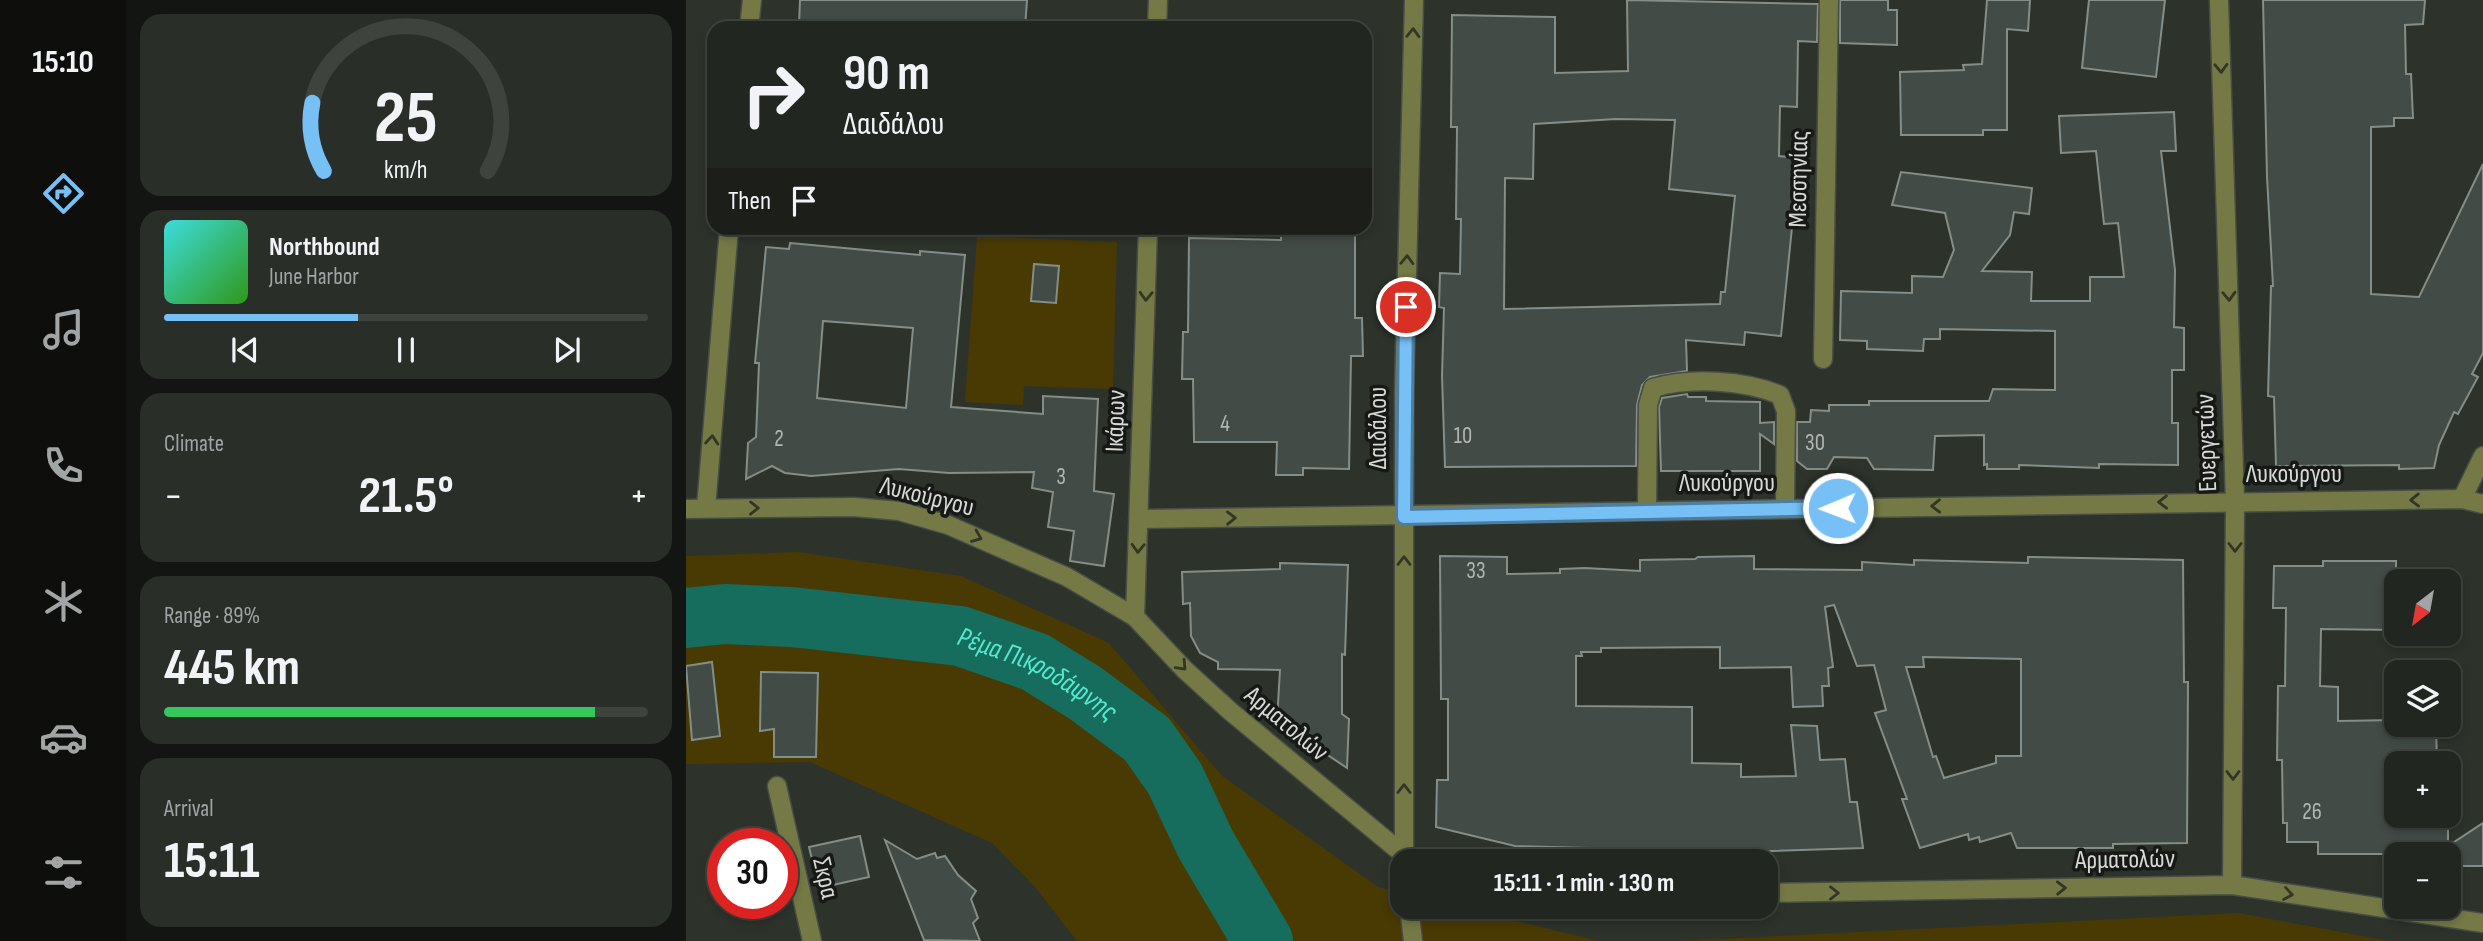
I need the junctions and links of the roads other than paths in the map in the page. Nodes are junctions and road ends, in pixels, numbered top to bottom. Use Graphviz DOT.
graph roads {
  1 [pos="752,0"];
  2 [pos="1158,0"];
  3 [pos="1414,0"];
  4 [pos="1829,0"];
  5 [pos="2219,0"];
  6 [pos="750,21"];
  7 [pos="1157,21"];
  8 [pos="728,235"];
  9 [pos="1148,235"];
  10 [pos="1822,359"];
  11 [pos="2483,456"];
  12 [pos="2462,499"];
  13 [pos="2235,501"];
  14 [pos="2483,504"];
  15 [pos="706,508"];
  16 [pos="686,509"];
  17 [pos="1785,509"];
  18 [pos="1647,510"];
  19 [pos="1404,517"];
  20 [pos="1139,519"];
  21 [pos="1135,617"];
  22 [pos="777,786"];
  23 [pos="1393,849"];
  24 [pos="1406,849"];
  25 [pos="2232,885"];
  26 [pos="1778,893"];
  27 [pos="1410,919"];
  28 [pos="2483,923"];
  29 [pos="812,941"];
  30 [pos="1413,941"];
  1 -- 6 [label="street"];
  2 -- 7 [label="street"];
  19 -- 3 [label="street, Δαιδάλου, one-way"];
  4 -- 10 [label="street, Μεσσηνίας"];
  5 -- 13 [label="street, Ευεργετών, one-way"];
  15 -- 8 [label="street, one-way"];
  9 -- 20 [label="street, Ικάρων, one-way"];
  11 -- 12 [label="street"];
  12 -- 13 [label="street, Λυκούργου, one-way"];
  12 -- 14 [label="street, Λυκούργου"];
  13 -- 17 [label="street, Λυκούργου, one-way"];
  13 -- 25 [label="street, Ευεργετών, one-way"];
  15 -- 16 [label="street, Λυκούργου"];
  15 -- 21 [label="street, Λυκούργου, one-way"];
  17 -- 18 [label="street, Λυκούργου"];
  17 -- 18 [label="street"];
  18 -- 19 [label="street, Λυκούργου"];
  20 -- 19 [label="street, Λυκούργου, one-way"];
  24 -- 19 [label="street, Δαιδάλου, one-way"];
  20 -- 21 [label="street, Ικάρων, one-way"];
  21 -- 23 [label="street, Αρματολών, one-way"];
  22 -- 29 [label="street, Σκρα"];
  26 -- 25 [label="street, Αρματολών, one-way"];
  25 -- 28 [label="street, Αρματολών, one-way"];
  27 -- 30 [label="street"];
}
